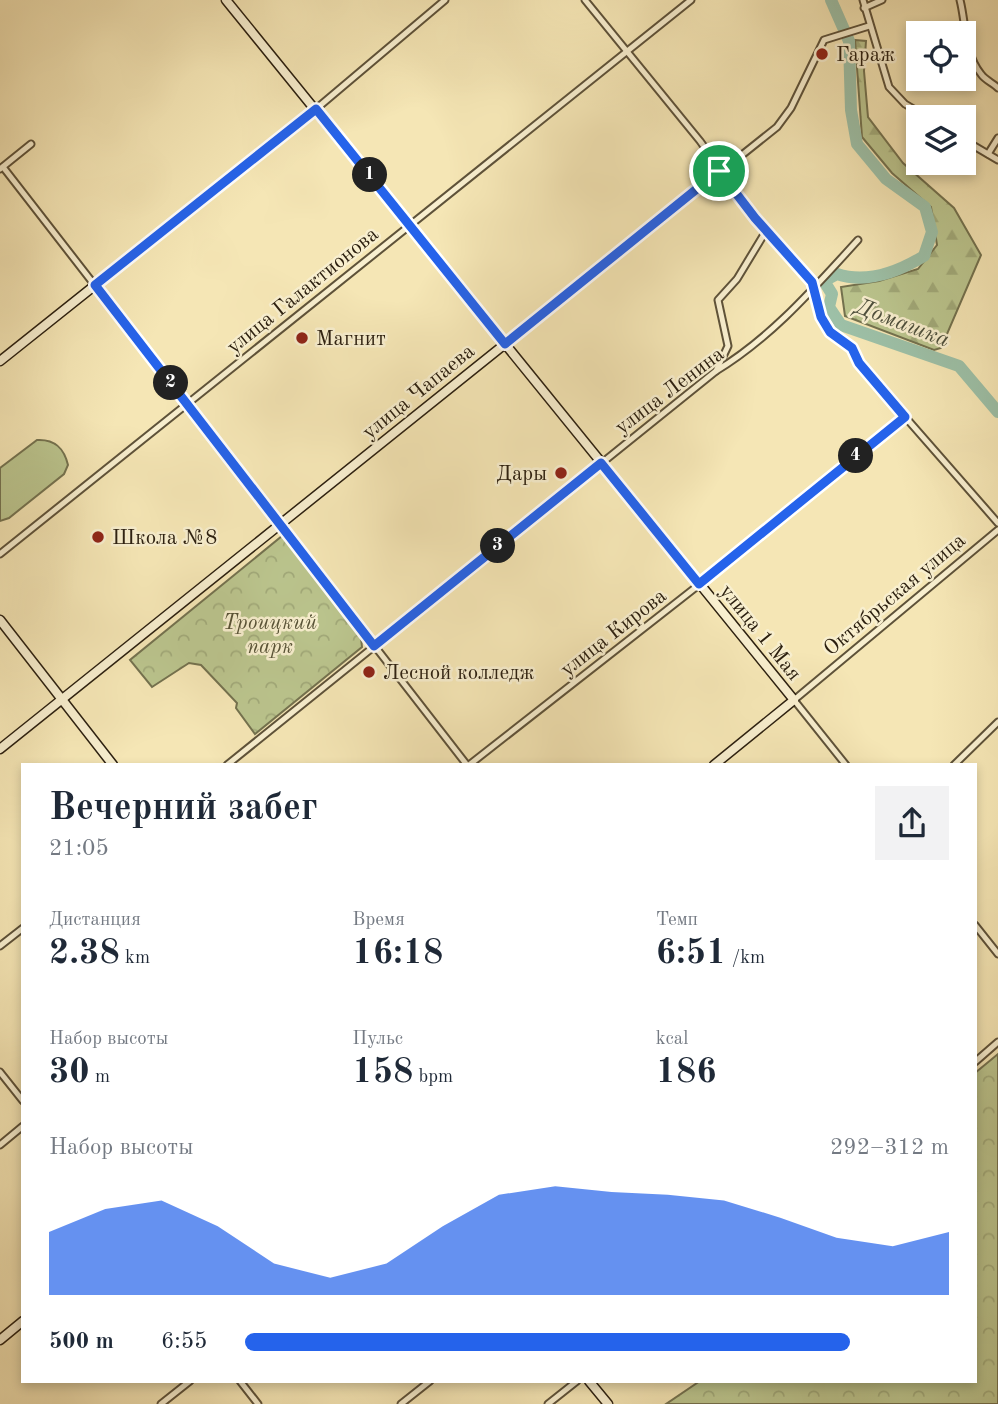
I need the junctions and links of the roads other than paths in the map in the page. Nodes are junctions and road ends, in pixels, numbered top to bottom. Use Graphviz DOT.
graph roads {
  1 [pos="226,0"];
  2 [pos="445,0"];
  3 [pos="585,0"];
  4 [pos="691,0"];
  5 [pos="863,0"];
  6 [pos="882,0"];
  7 [pos="960,0"];
  8 [pos="864,8"];
  9 [pos="869,26"];
  10 [pos="627,52"];
  11 [pos="998,88"];
  12 [pos="907,105"];
  13 [pos="316,109"];
  14 [pos="998,138"];
  15 [pos="31,144"];
  16 [pos="976,147"];
  17 [pos="988,154"];
  18 [pos="998,160"];
  19 [pos="1,168"];
  20 [pos="719,171"];
  21 [pos="410,224"];
  22 [pos="766,231"];
  23 [pos="858,240"];
  24 [pos="95,285"];
  25 [pos="814,291"];
  26 [pos="505,344"];
  27 [pos="0,361"];
  28 [pos="716,371"];
  29 [pos="188,404"];
  30 [pos="905,417"];
  31 [pos="601,463"];
  32 [pos="280,523"];
  33 [pos="998,523"];
  34 [pos="998,530"];
  35 [pos="0,554"];
  36 [pos="699,584"];
  37 [pos="0,620"];
  38 [pos="374,646"];
  39 [pos="61,700"];
  40 [pos="794,700"];
  41 [pos="998,722"];
  42 [pos="0,749"];
  43 [pos="111,763"];
  44 [pos="229,763"];
  45 [pos="466,763"];
  46 [pos="471,763"];
  47 [pos="717,763"];
  48 [pos="844,763"];
  49 [pos="956,763"];
  50 [pos="977,928"];
  51 [pos="21,930"];
  52 [pos="0,946"];
  53 [pos="998,954"];
  54 [pos="998,1042"];
  55 [pos="977,1060"];
  56 [pos="0,1072"];
  57 [pos="21,1098"];
  58 [pos="21,1128"];
  59 [pos="0,1145"];
  60 [pos="21,1323"];
  61 [pos="0,1340"];
  62 [pos="187,1383"];
  63 [pos="242,1383"];
  64 [pos="427,1383"];
  65 [pos="574,1383"];
  66 [pos="591,1383"];
  67 [pos="161,1404"];
  68 [pos="258,1404"];
  69 [pos="401,1404"];
  70 [pos="548,1404"];
  71 [pos="608,1404"];
  1 -- 13 [label="main road, улица 1 Мая"];
  2 -- 13 [label="street"];
  3 -- 10 [label="street"];
  4 -- 10 [label="street, улица Галактионова"];
  5 -- 8 [label="street"];
  6 -- 8 [label="street"];
  7 -- 11 [label="street"];
  8 -- 9 [label="street"];
  9 -- 12 [label="street"];
  9 -- 20 [label="street, улица Чапаева"];
  10 -- 20 [label="street"];
  10 -- 21 [label="street, улица Галактионова"];
  13 -- 21 [label="main road, улица 1 Мая"];
  13 -- 24 [label="main road"];
  14 -- 17 [label="street"];
  15 -- 19 [label="street"];
  16 -- 17 [label="street"];
  17 -- 18 [label="street"];
  19 -- 24 [label="street"];
  20 -- 22 [label="street"];
  20 -- 26 [label="street, улица Чапаева"];
  21 -- 26 [label="main road, улица 1 Мая"];
  21 -- 29 [label="street, улица Галактионова"];
  22 -- 25 [label="street"];
  22 -- 28 [label="street"];
  23 -- 25 [label="street, улица Ленина"];
  24 -- 27 [label="main road"];
  24 -- 29 [label="street"];
  25 -- 28 [label="street, улица Ленина"];
  25 -- 30 [label="street"];
  26 -- 31 [label="main road, улица 1 Мая"];
  26 -- 32 [label="main road, улица Чапаева"];
  28 -- 31 [label="street, улица Ленина"];
  29 -- 32 [label="street"];
  29 -- 35 [label="street, улица Галактионова"];
  30 -- 33 [label="street"];
  30 -- 36 [label="street, улица Кирова"];
  31 -- 36 [label="main road, улица 1 Мая"];
  31 -- 38 [label="street, улица Ленина"];
  32 -- 38 [label="street"];
  32 -- 39 [label="main road, улица Чапаева"];
  34 -- 40 [label="street, Октябрьская улица"];
  36 -- 40 [label="main road, улица 1 Мая"];
  36 -- 46 [label="street, улица Кирова"];
  37 -- 39 [label="main road"];
  38 -- 44 [label="street, улица Ленина"];
  38 -- 45 [label="street"];
  39 -- 42 [label="main road, улица Чапаева"];
  39 -- 43 [label="main road"];
  40 -- 47 [label="main road, Октябрьская улица"];
  40 -- 48 [label="street, улица 1 Мая"];
  41 -- 49 [label="street"];
  50 -- 53 [label="street"];
  51 -- 52 [label="street"];
  54 -- 55 [label="street"];
  56 -- 57 [label="street"];
  58 -- 59 [label="street"];
  60 -- 61 [label="main road"];
  62 -- 67 [label="street"];
  63 -- 68 [label="street"];
  64 -- 69 [label="street"];
  65 -- 70 [label="street"];
  66 -- 71 [label="main road"];
}
